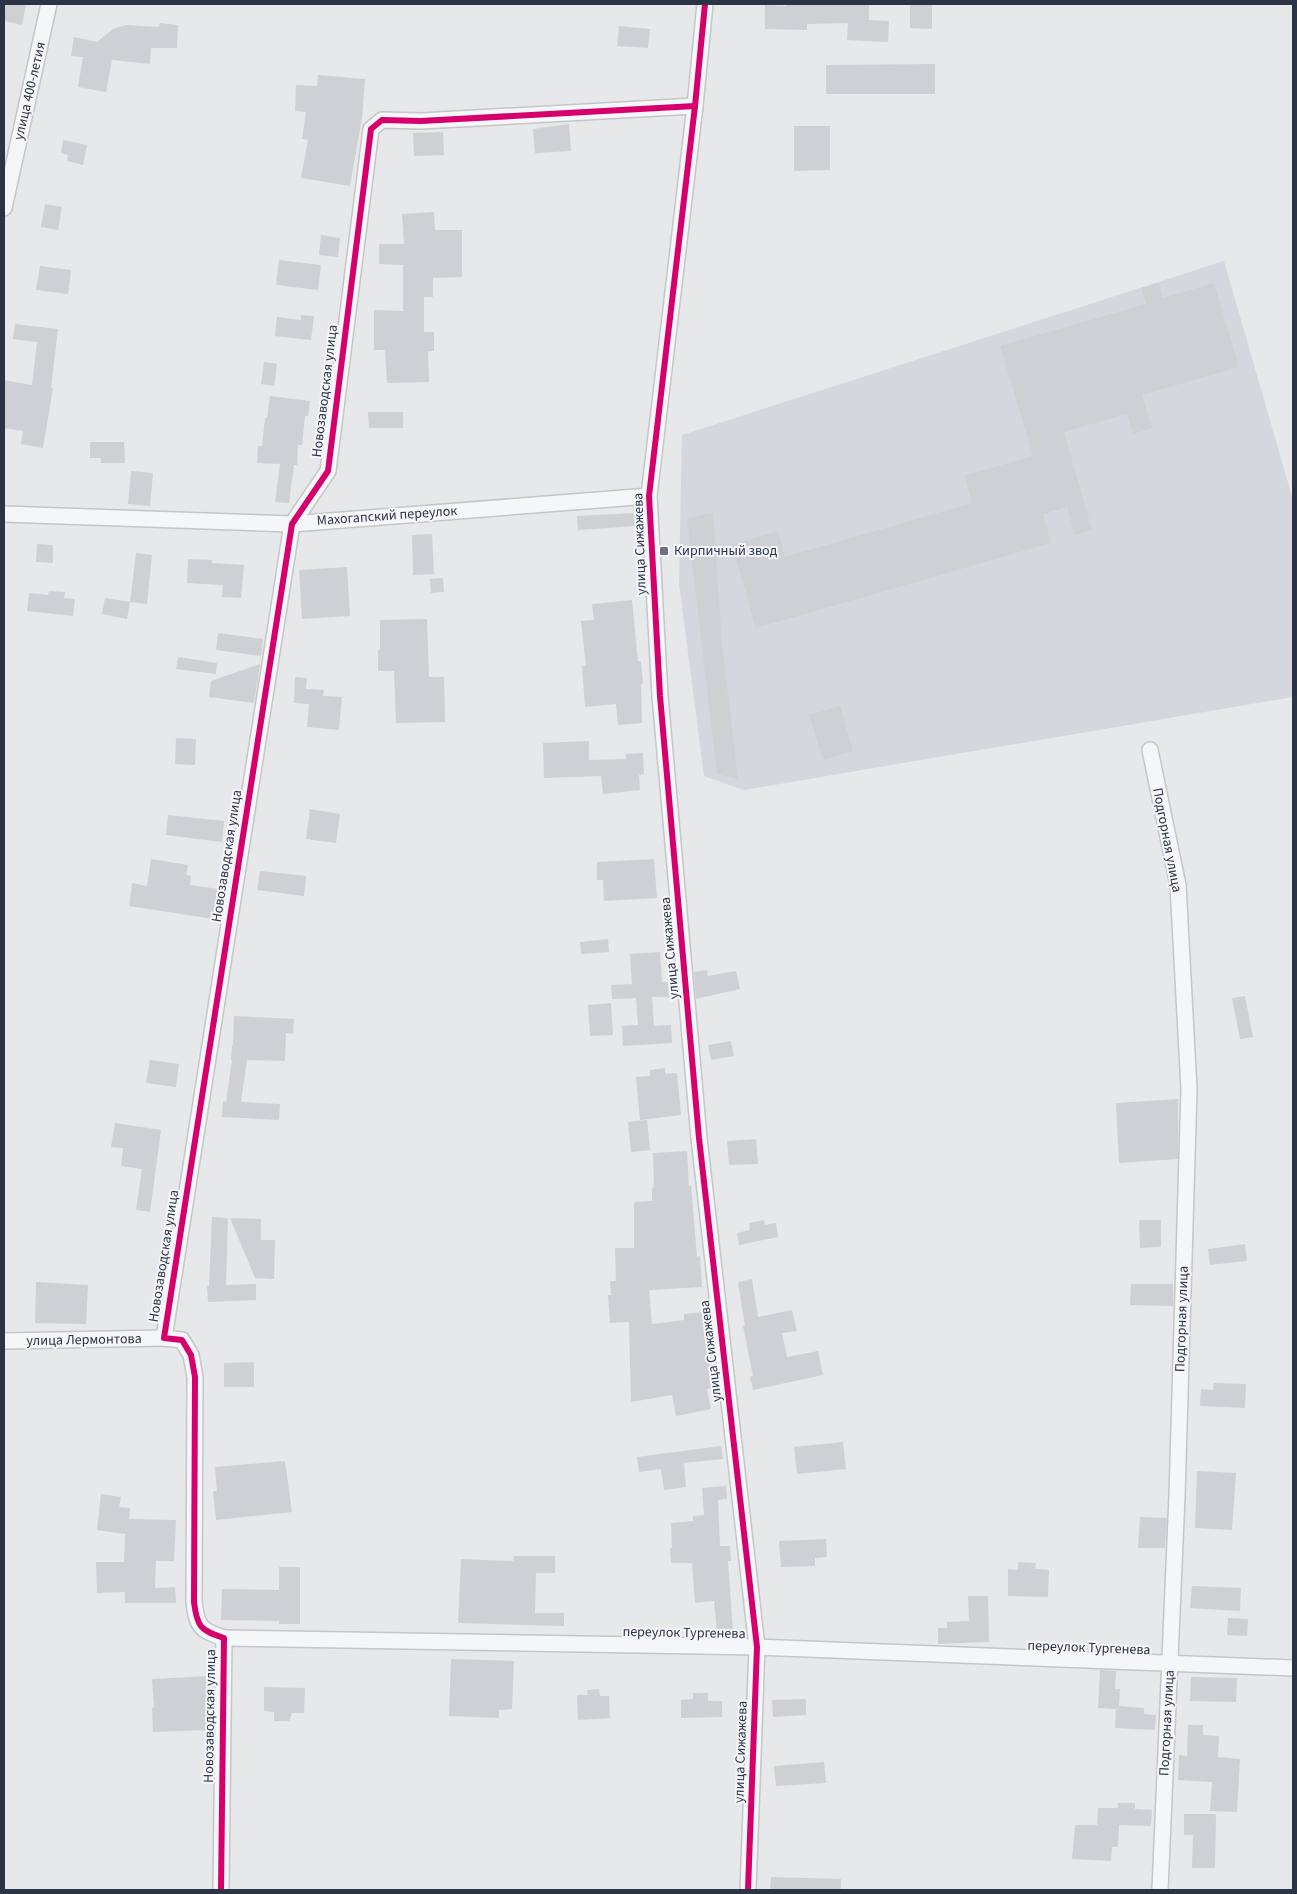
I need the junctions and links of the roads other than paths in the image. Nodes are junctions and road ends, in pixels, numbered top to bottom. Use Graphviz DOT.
graph roads {
  1 [pos="49,4"];
  2 [pos="706,4"];
  3 [pos="695,106"];
  4 [pos="4,208"];
  5 [pos="649,496"];
  6 [pos="4,514"];
  7 [pos="292,524"];
  8 [pos="1150,750"];
  9 [pos="164,1338"];
  10 [pos="4,1341"];
  11 [pos="224,1638"];
  12 [pos="757,1647"];
  13 [pos="1170,1663"];
  14 [pos="1293,1668"];
  15 [pos="221,1890"];
  16 [pos="748,1890"];
  17 [pos="1160,1890"];
  1 -- 4 [label="street, улица 400-летия"];
  2 -- 3 [label="street, улица Сижажева"];
  3 -- 5 [label="street, улица Сижажева"];
  3 -- 7 [label="street, Новозаводская улица"];
  5 -- 7 [label="street, Махогапский переулок"];
  5 -- 12 [label="street, улица Сижажева"];
  6 -- 7 [label="street, Махогапский переулок"];
  7 -- 9 [label="street, Новозаводская улица"];
  8 -- 13 [label="street, Подгорная улица"];
  9 -- 10 [label="street, улица Лермонтова"];
  9 -- 11 [label="street, Новозаводская улица"];
  11 -- 12 [label="street, переулок Тургенева"];
  11 -- 15 [label="street, Новозаводская улица"];
  12 -- 13 [label="street, переулок Тургенева"];
  12 -- 16 [label="street, улица Сижажева"];
  13 -- 14 [label="street, переулок Тургенева"];
  13 -- 17 [label="street, Подгорная улица"];
}
